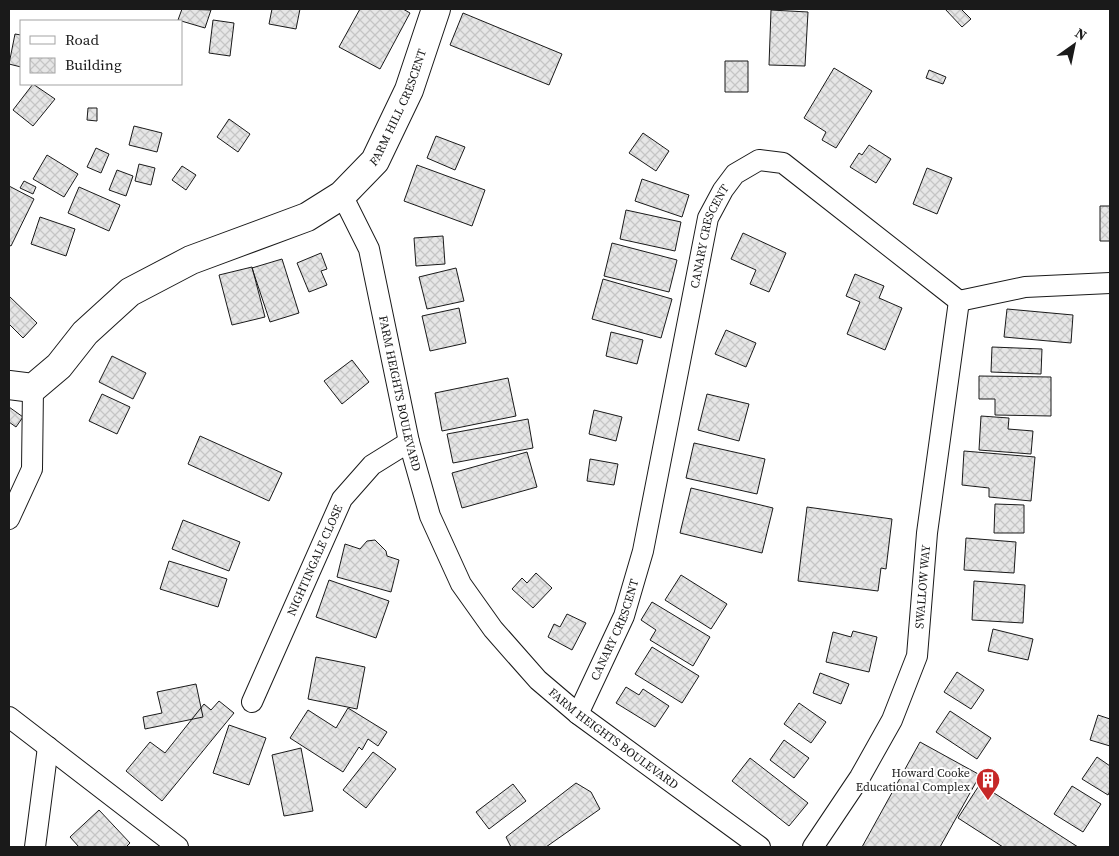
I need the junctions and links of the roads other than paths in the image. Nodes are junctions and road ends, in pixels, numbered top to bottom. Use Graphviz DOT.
graph roads {
  1 [pos="436,9"];
  2 [pos="342,195"];
  3 [pos="1110,283"];
  4 [pos="959,301"];
  5 [pos="21,387"];
  6 [pos="409,442"];
  7 [pos="9,519"];
  8 [pos="252,702"];
  9 [pos="578,714"];
  10 [pos="9,717"];
  11 [pos="48,747"];
  12 [pos="36,847"];
  13 [pos="178,847"];
  14 [pos="759,847"];
  15 [pos="813,847"];
  1 -- 2 [label="street, FARM HILL CRESCENT"];
  2 -- 5 [label="street"];
  2 -- 6 [label="street, FARM HEIGHTS BOULEVARD"];
  3 -- 4 [label="street"];
  4 -- 9 [label="street, CANARY CRESCENT"];
  4 -- 15 [label="street, SWALLOW WAY"];
  5 -- 7 [label="street"];
  6 -- 8 [label="street, NIGHTINGALE CLOSE"];
  6 -- 9 [label="street, FARM HEIGHTS BOULEVARD"];
  9 -- 14 [label="street, FARM HEIGHTS BOULEVARD"];
  10 -- 11 [label="street"];
  11 -- 12 [label="street"];
  11 -- 13 [label="street"];
}
